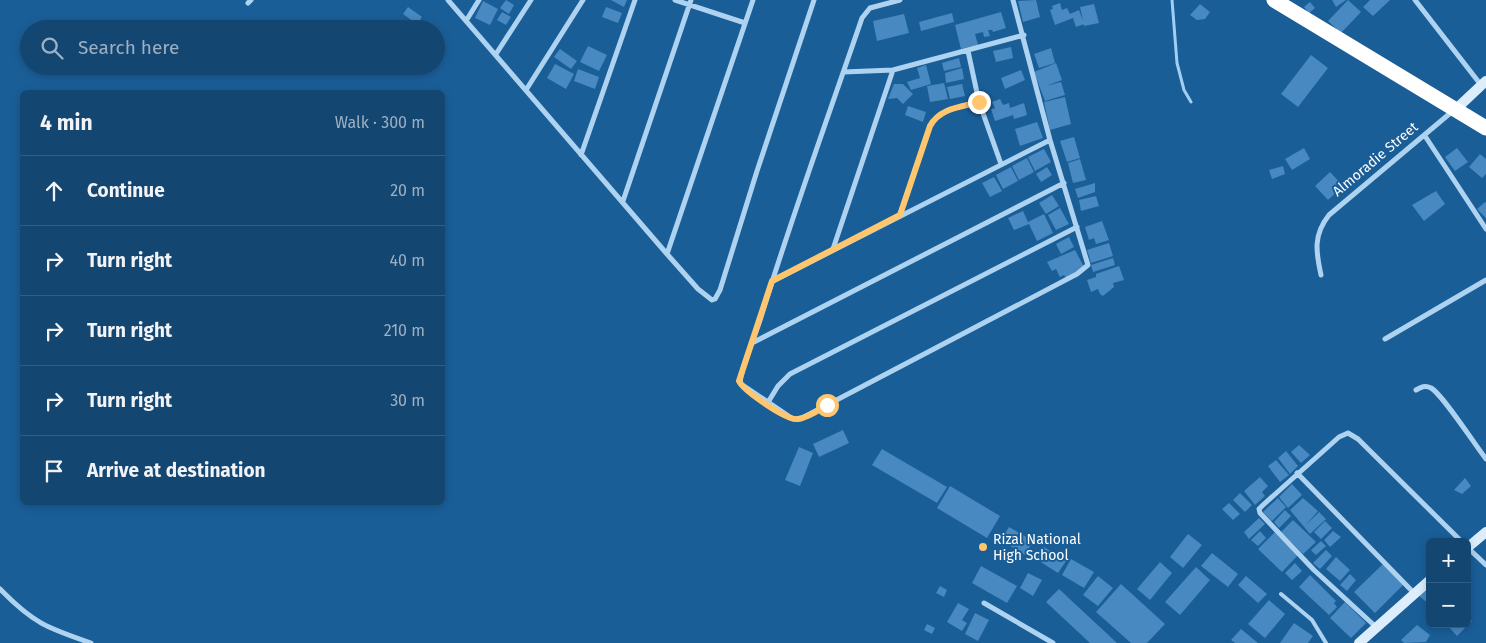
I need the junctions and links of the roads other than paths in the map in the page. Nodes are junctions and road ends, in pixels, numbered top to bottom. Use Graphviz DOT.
graph roads {
  1 [pos="448,0"];
  2 [pos="479,0"];
  3 [pos="531,0"];
  4 [pos="583,0"];
  5 [pos="635,0"];
  6 [pos="675,0"];
  7 [pos="753,0"];
  8 [pos="814,0"];
  9 [pos="900,0"];
  10 [pos="1013,0"];
  11 [pos="1274,0"];
  12 [pos="1415,0"];
  13 [pos="690,3"];
  14 [pos="466,21"];
  15 [pos="744,23"];
  16 [pos="1024,35"];
  17 [pos="968,51"];
  18 [pos="496,54"];
  19 [pos="893,70"];
  20 [pos="844,72"];
  21 [pos="1484,83"];
  22 [pos="526,90"];
  23 [pos="979,102"];
  24 [pos="1455,110"];
  25 [pos="1486,128"];
  26 [pos="1425,136"];
  27 [pos="1050,140"];
  28 [pos="581,155"];
  29 [pos="1001,164"];
  30 [pos="1064,184"];
  31 [pos="622,201"];
  32 [pos="900,215"];
  33 [pos="1077,227"];
  34 [pos="1486,229"];
  35 [pos="833,250"];
  36 [pos="667,254"];
  37 [pos="1321,275"];
  38 [pos="1486,280"];
  39 [pos="772,281"];
  40 [pos="1385,340"];
  41 [pos="754,342"];
  42 [pos="1416,390"];
  43 [pos="767,404"];
  44 [pos="1486,459"];
  45 [pos="1297,473"];
  46 [pos="1486,532"];
  47 [pos="1458,538"];
  48 [pos="1471,542"];
  49 [pos="1471,551"];
  50 [pos="1486,565"];
  51 [pos="1426,583"];
  52 [pos="0,589"];
  53 [pos="1414,593"];
  54 [pos="1281,594"];
  55 [pos="984,603"];
  56 [pos="1376,627"];
  57 [pos="91,643"];
  58 [pos="1053,643"];
  59 [pos="1326,643"];
  60 [pos="1359,643"];
  1 -- 14 [label="street"];
  2 -- 14 [label="street"];
  3 -- 18 [label="street"];
  4 -- 22 [label="street"];
  5 -- 28 [label="street"];
  6 -- 13 [label="street"];
  7 -- 15 [label="street"];
  8 -- 36 [label="street"];
  9 -- 20 [label="street"];
  10 -- 16 [label="street"];
  11 -- 24 [label="highway"];
  12 -- 21 [label="street"];
  13 -- 15 [label="street"];
  13 -- 31 [label="street"];
  14 -- 18 [label="street"];
  15 -- 36 [label="street"];
  16 -- 17 [label="street"];
  16 -- 27 [label="street"];
  17 -- 19 [label="street"];
  17 -- 23 [label="street"];
  18 -- 22 [label="street"];
  19 -- 20 [label="street"];
  19 -- 35 [label="street"];
  20 -- 39 [label="street"];
  21 -- 24 [label="street, Almoradie Street"];
  22 -- 28 [label="street"];
  23 -- 29 [label="street"];
  23 -- 32 [label="street"];
  24 -- 25 [label="highway"];
  24 -- 26 [label="street, Almoradie Street"];
  26 -- 34 [label="street"];
  26 -- 37 [label="street, Almoradie Street"];
  27 -- 29 [label="street"];
  27 -- 30 [label="street"];
  28 -- 31 [label="street"];
  29 -- 32 [label="street"];
  30 -- 33 [label="street"];
  30 -- 41 [label="street"];
  31 -- 36 [label="street"];
  32 -- 35 [label="street"];
  33 -- 43 [label="street"];
  33 -- 43 [label="street"];
  35 -- 39 [label="street"];
  38 -- 40 [label="street"];
  39 -- 41 [label="street"];
  41 -- 43 [label="street"];
  42 -- 44 [label="street"];
  45 -- 47 [label="street"];
  45 -- 53 [label="street"];
  45 -- 56 [label="street"];
  46 -- 48 [label="street"];
  49 -- 50 [label="street"];
  51 -- 53 [label="street"];
  52 -- 57 [label="street"];
  53 -- 56 [label="street"];
  54 -- 59 [label="lane"];
  55 -- 58 [label="street"];
  56 -- 60 [label="street"];
}
